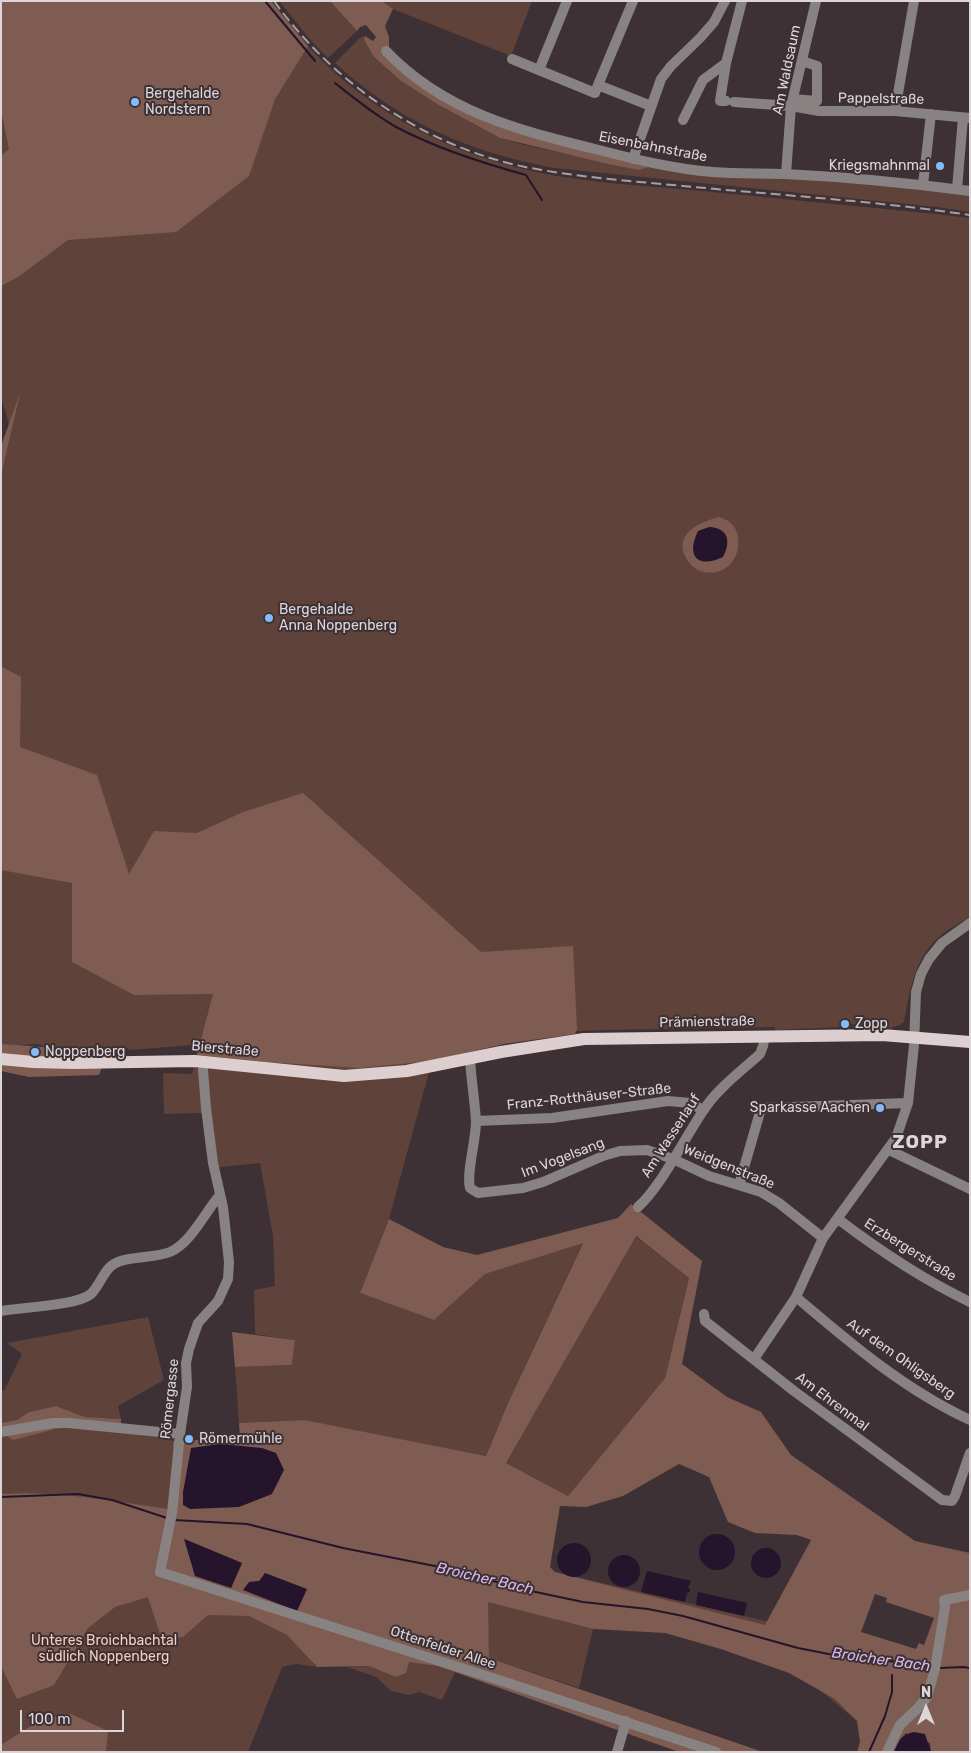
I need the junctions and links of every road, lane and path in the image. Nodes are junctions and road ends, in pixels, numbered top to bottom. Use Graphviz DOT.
graph roads {
  1 [pos="567,1"];
  2 [pos="633,1"];
  3 [pos="725,1"];
  4 [pos="742,1"];
  5 [pos="816,1"];
  6 [pos="910,2"];
  7 [pos="386,51"];
  8 [pos="512,59"];
  9 [pos="802,61"];
  10 [pos="726,63"];
  11 [pos="539,70"];
  12 [pos="598,85"];
  13 [pos="792,103"];
  14 [pos="651,106"];
  15 [pos="895,111"];
  16 [pos="931,114"];
  17 [pos="967,118"];
  18 [pos="683,120"];
  19 [pos="633,159"];
  20 [pos="786,174"];
  21 [pos="923,185"];
  22 [pos="957,190"];
  23 [pos="970,191"];
  24 [pos="970,922"];
  25 [pos="765,1036"];
  26 [pos="915,1036"];
  27 [pos="970,1042"];
  28 [pos="470,1058"];
  29 [pos="1,1059"];
  30 [pos="204,1062"];
  31 [pos="446,1064"];
  32 [pos="908,1104"];
  33 [pos="703,1110"];
  34 [pos="476,1121"];
  35 [pos="889,1150"];
  36 [pos="673,1159"];
  37 [pos="739,1184"];
  38 [pos="970,1189"];
  39 [pos="220,1195"];
  40 [pos="638,1207"];
  41 [pos="838,1220"];
  42 [pos="823,1238"];
  43 [pos="796,1297"];
  44 [pos="970,1302"];
  45 [pos="1,1311"];
  46 [pos="704,1314"];
  47 [pos="754,1360"];
  48 [pos="970,1420"];
  49 [pos="1,1432"];
  50 [pos="180,1434"];
  51 [pos="970,1454"];
  52 [pos="160,1572"];
  53 [pos="970,1595"];
  54 [pos="626,1722"];
  55 [pos="617,1752"];
  56 [pos="716,1752"];
  57 [pos="887,1752"];
  1 -- 11 [label="street"];
  2 -- 12 [label="street"];
  3 -- 14 [label="street"];
  4 -- 10 [label="street"];
  5 -- 9 [label="street, Am Waldsaum"];
  6 -- 15 [label="street"];
  7 -- 19 [label="street, Eisenbahnstraße"];
  8 -- 11 [label="street"];
  9 -- 13 [label="street, Am Waldsaum"];
  9 -- 13 [label="street"];
  10 -- 13 [label="street"];
  10 -- 18 [label="street"];
  11 -- 12 [label="street"];
  12 -- 14 [label="street"];
  13 -- 15 [label="street, Pappelstraße"];
  13 -- 20 [label="street, Am Waldsaum"];
  14 -- 19 [label="street"];
  15 -- 16 [label="street, Pappelstraße"];
  16 -- 17 [label="street, Pappelstraße"];
  16 -- 21 [label="street"];
  17 -- 22 [label="street"];
  19 -- 20 [label="street, Eisenbahnstraße"];
  20 -- 21 [label="street, Eisenbahnstraße"];
  21 -- 22 [label="street, Eisenbahnstraße"];
  22 -- 23 [label="street, Eisenbahnstraße"];
  24 -- 26 [label="street"];
  25 -- 26 [label="main road, Prämienstraße"];
  25 -- 28 [label="main road, Prämienstraße"];
  25 -- 33 [label="street, Am Wasserlauf"];
  26 -- 27 [label="main road, Prämienstraße"];
  26 -- 32 [label="street"];
  28 -- 31 [label="main road, Prämienstraße"];
  28 -- 34 [label="street"];
  29 -- 30 [label="main road, Bierstraße"];
  30 -- 31 [label="main road, Bierstraße"];
  30 -- 39 [label="street, Römergasse"];
  32 -- 35 [label="street"];
  32 -- 37 [label="street"];
  33 -- 34 [label="street, Franz-Rotthäuser-Straße"];
  33 -- 36 [label="street, Am Wasserlauf"];
  34 -- 36 [label="street, Im Vogelsang"];
  35 -- 38 [label="street"];
  35 -- 41 [label="street"];
  36 -- 37 [label="street, Weidgenstraße"];
  36 -- 40 [label="street, Am Wasserlauf"];
  37 -- 42 [label="street, Weidgenstraße"];
  39 -- 45 [label="street"];
  39 -- 50 [label="street, Römergasse"];
  41 -- 42 [label="street"];
  41 -- 44 [label="street, Erzbergerstraße"];
  42 -- 43 [label="street"];
  43 -- 47 [label="street"];
  43 -- 48 [label="street, Auf dem Ohligsberg"];
  46 -- 47 [label="street, Am Ehrenmal"];
  47 -- 51 [label="street, Am Ehrenmal"];
  49 -- 50 [label="street"];
  50 -- 52 [label="street, Römergasse"];
  52 -- 54 [label="street, Ottenfelder Allee"];
  53 -- 57 [label="street"];
  54 -- 55 [label="street"];
  54 -- 56 [label="street, Ottenfelder Allee"];
}
